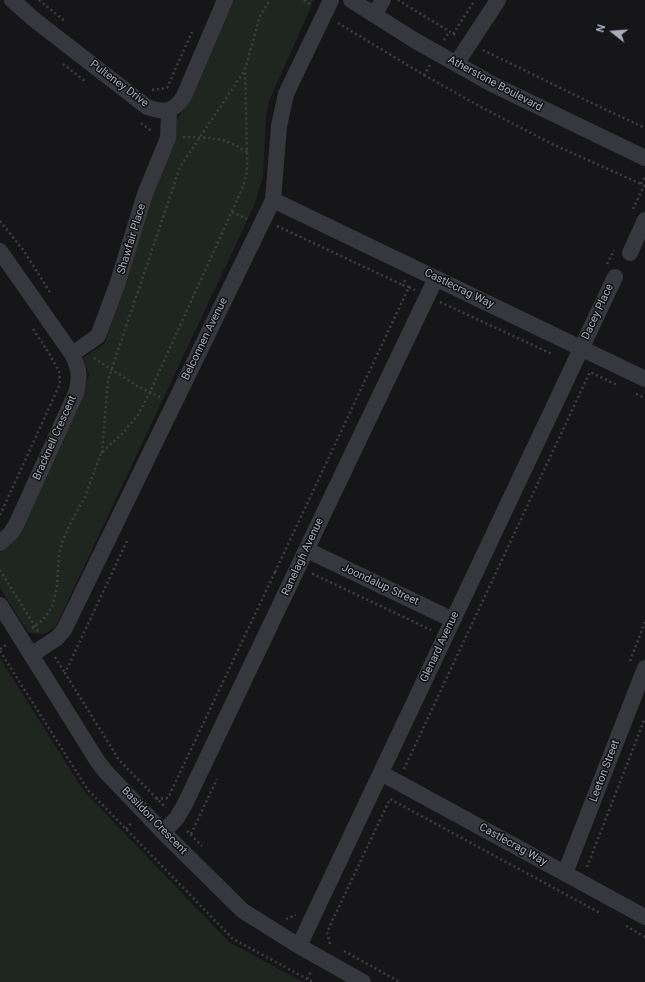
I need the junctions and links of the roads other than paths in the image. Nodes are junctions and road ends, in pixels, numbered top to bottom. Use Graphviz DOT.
graph roads {
  1 [pos="12,0"];
  2 [pos="226,0"];
  3 [pos="331,0"];
  4 [pos="351,0"];
  5 [pos="383,0"];
  6 [pos="498,0"];
  7 [pos="374,14"];
  8 [pos="456,64"];
  9 [pos="170,111"];
  10 [pos="645,158"];
  11 [pos="273,200"];
  12 [pos="645,220"];
  13 [pos="0,250"];
  14 [pos="630,253"];
  15 [pos="615,277"];
  16 [pos="436,278"];
  17 [pos="581,348"];
  18 [pos="72,354"];
  19 [pos="645,379"];
  20 [pos="0,543"];
  21 [pos="307,550"];
  22 [pos="0,605"];
  23 [pos="453,620"];
  24 [pos="31,655"];
  25 [pos="645,668"];
  26 [pos="381,773"];
  27 [pos="163,832"];
  28 [pos="565,873"];
  29 [pos="645,917"];
  30 [pos="299,946"];
  31 [pos="363,982"];
  1 -- 9 [label="street, Pulteney Drive"];
  2 -- 9 [label="street"];
  3 -- 11 [label="street, Belconnen Avenue"];
  4 -- 7 [label="street, Atherstone Boulevard"];
  5 -- 7 [label="street"];
  6 -- 8 [label="street"];
  7 -- 8 [label="street, Atherstone Boulevard"];
  8 -- 10 [label="street, Atherstone Boulevard"];
  9 -- 18 [label="street, Shawfair Place"];
  11 -- 16 [label="street, Castlecrag Way"];
  11 -- 24 [label="street, Belconnen Avenue"];
  12 -- 14 [label="street"];
  13 -- 18 [label="street, Bracknell Crescent"];
  15 -- 17 [label="street, Dacey Place"];
  16 -- 17 [label="street, Castlecrag Way"];
  16 -- 21 [label="street, Ranelagh Avenue"];
  17 -- 19 [label="street, Castlecrag Way"];
  17 -- 23 [label="street, Glenard Avenue"];
  18 -- 20 [label="street, Bracknell Crescent"];
  21 -- 23 [label="street, Joondalup Street"];
  21 -- 27 [label="street, Ranelagh Avenue"];
  22 -- 24 [label="street, Basildon Crescent"];
  23 -- 26 [label="street, Glenard Avenue"];
  24 -- 27 [label="street, Basildon Crescent"];
  25 -- 28 [label="street, Leeton Street"];
  26 -- 28 [label="street, Castlecrag Way"];
  26 -- 30 [label="street, Glenard Avenue"];
  27 -- 30 [label="street, Basildon Crescent"];
  28 -- 29 [label="street, Castlecrag Way"];
  30 -- 31 [label="street, Basildon Crescent"];
}
